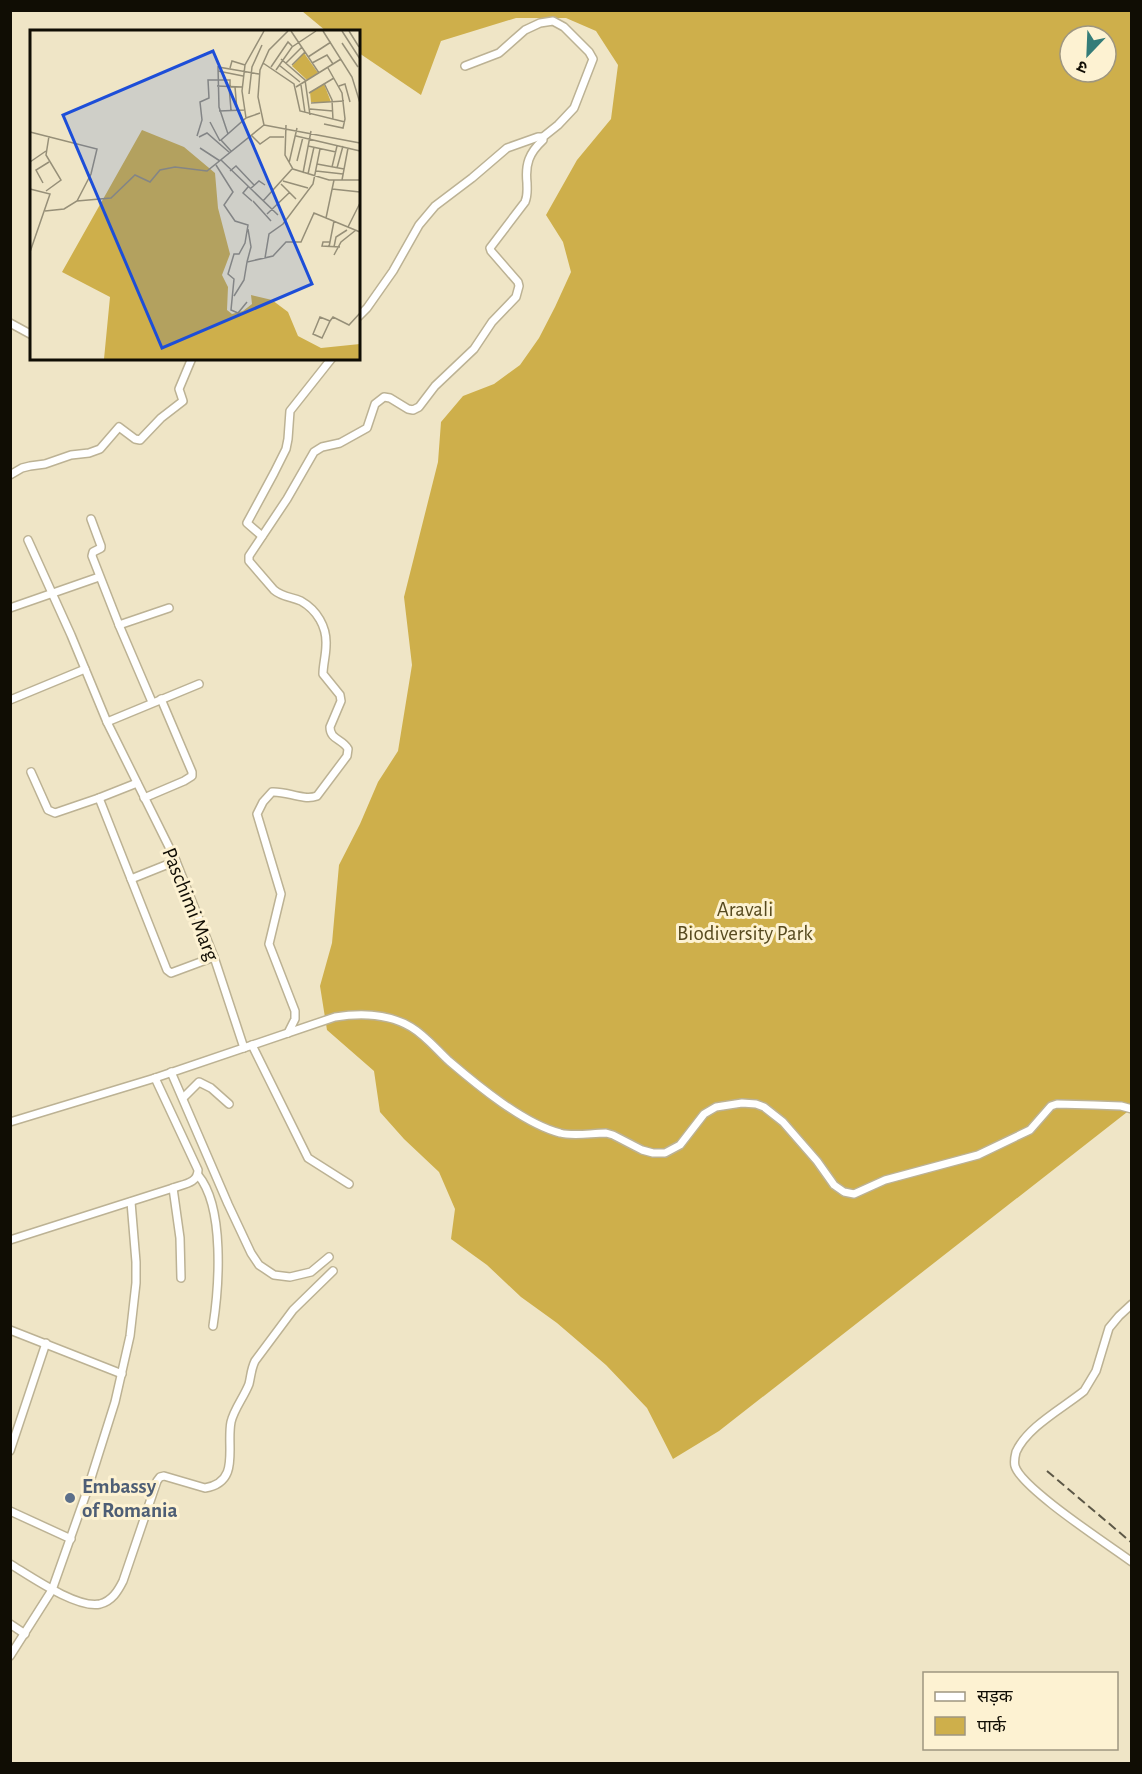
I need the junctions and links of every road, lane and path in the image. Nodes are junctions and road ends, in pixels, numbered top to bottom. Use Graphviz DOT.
graph roads {
  1 [pos="465,66"];
  2 [pos="543,137"];
  3 [pos="360,315"];
  4 [pos="10,323"];
  5 [pos="30,334"];
  6 [pos="191,360"];
  7 [pos="330,360"];
  8 [pos="10,475"];
  9 [pos="91,519"];
  10 [pos="262,536"];
  11 [pos="28,540"];
  12 [pos="99,577"];
  13 [pos="52,592"];
  14 [pos="10,608"];
  15 [pos="169,608"];
  16 [pos="118,625"];
  17 [pos="85,669"];
  18 [pos="199,684"];
  19 [pos="161,699"];
  20 [pos="10,700"];
  21 [pos="152,702"];
  22 [pos="108,722"];
  23 [pos="31,772"];
  24 [pos="137,783"];
  25 [pos="99,798"];
  26 [pos="144,798"];
  27 [pos="176,861"];
  28 [pos="131,879"];
  29 [pos="214,957"];
  30 [pos="288,1033"];
  31 [pos="252,1046"];
  32 [pos="244,1048"];
  33 [pos="171,1072"];
  34 [pos="154,1078"];
  35 [pos="183,1098"];
  36 [pos="229,1104"];
  37 [pos="1131,1109"];
  38 [pos="10,1122"];
  39 [pos="198,1175"];
  40 [pos="349,1185"];
  41 [pos="173,1188"];
  42 [pos="131,1202"];
  43 [pos="10,1240"];
  44 [pos="329,1257"];
  45 [pos="333,1271"];
  46 [pos="181,1278"];
  47 [pos="1131,1304"];
  48 [pos="213,1326"];
  49 [pos="10,1330"];
  50 [pos="46,1343"];
  51 [pos="122,1374"];
  52 [pos="10,1451"];
  53 [pos="10,1511"];
  54 [pos="71,1539"];
  55 [pos="1131,1562"];
  56 [pos="10,1564"];
  57 [pos="52,1590"];
  58 [pos="10,1624"];
  59 [pos="25,1634"];
  60 [pos="10,1656"];
  1 -- 2 [label="street"];
  2 -- 3 [label="street"];
  2 -- 10 [label="street"];
  4 -- 5 [label="street"];
  6 -- 8 [label="street"];
  7 -- 10 [label="street"];
  9 -- 12 [label="street"];
  10 -- 30 [label="street"];
  11 -- 13 [label="street, Paschimi Marg"];
  12 -- 13 [label="street"];
  12 -- 16 [label="street"];
  13 -- 14 [label="street"];
  13 -- 17 [label="street, Paschimi Marg"];
  15 -- 16 [label="street"];
  16 -- 21 [label="street"];
  17 -- 20 [label="street"];
  17 -- 22 [label="street, Paschimi Marg"];
  18 -- 19 [label="street"];
  19 -- 21 [label="street"];
  19 -- 26 [label="street"];
  21 -- 22 [label="street"];
  22 -- 24 [label="street, Paschimi Marg"];
  23 -- 25 [label="street"];
  24 -- 25 [label="street"];
  24 -- 26 [label="street, Paschimi Marg"];
  25 -- 28 [label="street"];
  26 -- 27 [label="street, Paschimi Marg"];
  27 -- 28 [label="street"];
  27 -- 29 [label="street, Paschimi Marg"];
  28 -- 29 [label="street"];
  29 -- 32 [label="street, Paschimi Marg"];
  30 -- 31 [label="street"];
  30 -- 37 [label="street"];
  31 -- 32 [label="street"];
  31 -- 40 [label="street"];
  32 -- 33 [label="street"];
  33 -- 34 [label="street"];
  33 -- 35 [label="street"];
  34 -- 38 [label="street"];
  34 -- 39 [label="street"];
  35 -- 36 [label="street"];
  35 -- 44 [label="street"];
  39 -- 41 [label="street"];
  39 -- 48 [label="street"];
  41 -- 42 [label="street"];
  41 -- 46 [label="street"];
  42 -- 43 [label="street"];
  42 -- 51 [label="street"];
  45 -- 57 [label="street"];
  47 -- 55 [label="street"];
  49 -- 50 [label="street"];
  50 -- 51 [label="street"];
  50 -- 52 [label="street"];
  51 -- 54 [label="street"];
  53 -- 54 [label="street"];
  54 -- 57 [label="street"];
  56 -- 57 [label="street"];
  57 -- 59 [label="street"];
  58 -- 59 [label="street"];
  59 -- 60 [label="street"];
}
